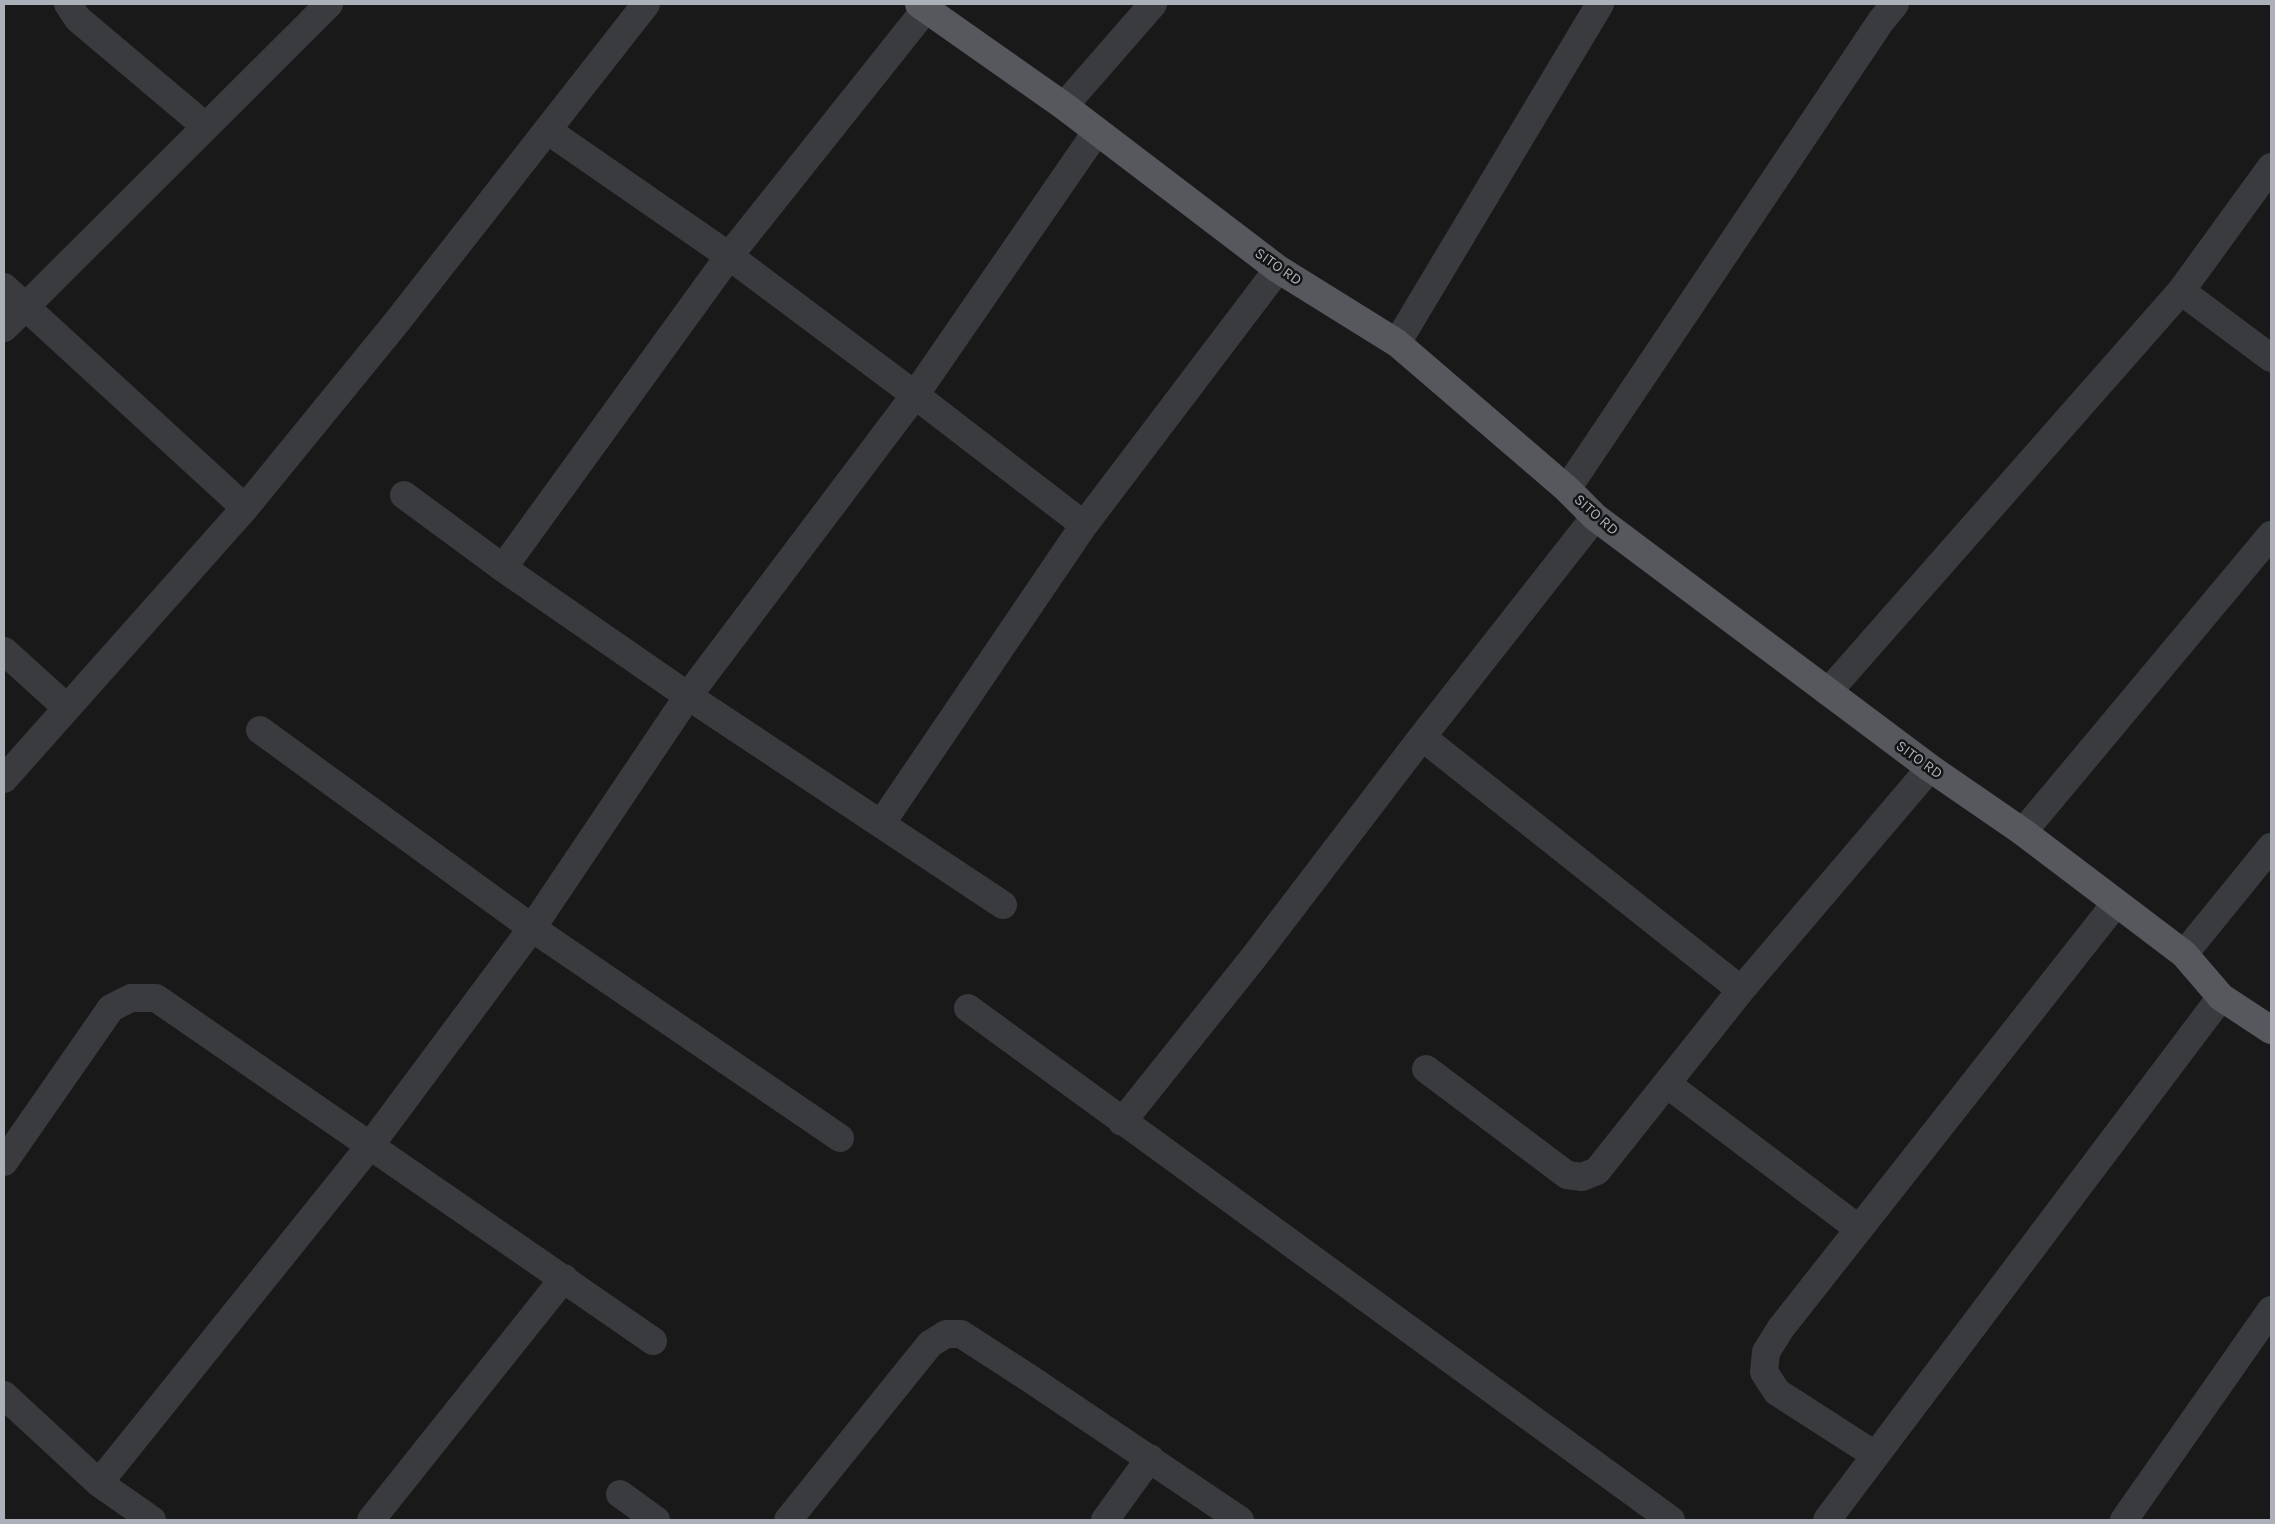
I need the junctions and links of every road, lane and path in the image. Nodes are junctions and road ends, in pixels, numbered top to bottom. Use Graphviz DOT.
graph roads {
  1 [pos="68,4"];
  2 [pos="329,4"];
  3 [pos="646,4"];
  4 [pos="1153,4"];
  5 [pos="1600,4"];
  6 [pos="1895,4"];
  7 [pos="922,7"];
  8 [pos="1064,106"];
  9 [pos="205,126"];
  10 [pos="547,130"];
  11 [pos="1097,131"];
  12 [pos="2271,167"];
  13 [pos="729,256"];
  14 [pos="1278,268"];
  15 [pos="4,287"];
  16 [pos="2181,291"];
  17 [pos="25,306"];
  18 [pos="4,328"];
  19 [pos="1397,343"];
  20 [pos="2271,358"];
  21 [pos="915,395"];
  22 [pos="1567,489"];
  23 [pos="404,494"];
  24 [pos="245,508"];
  25 [pos="1595,517"];
  26 [pos="1084,525"];
  27 [pos="2271,535"];
  28 [pos="503,568"];
  29 [pos="4,651"];
  30 [pos="1828,692"];
  31 [pos="688,696"];
  32 [pos="68,708"];
  33 [pos="260,730"];
  34 [pos="1422,737"];
  35 [pos="1930,768"];
  36 [pos="4,779"];
  37 [pos="881,824"];
  38 [pos="2023,832"];
  39 [pos="2271,847"];
  40 [pos="2116,902"];
  41 [pos="1003,905"];
  42 [pos="532,928"];
  43 [pos="2184,954"];
  44 [pos="1741,990"];
  45 [pos="2221,997"];
  46 [pos="968,1008"];
  47 [pos="2271,1030"];
  48 [pos="1426,1069"];
  49 [pos="1667,1084"];
  50 [pos="1122,1122"];
  51 [pos="840,1138"];
  52 [pos="369,1147"];
  53 [pos="4,1162"];
  54 [pos="1859,1229"];
  55 [pos="564,1278"];
  56 [pos="2271,1310"];
  57 [pos="653,1341"];
  58 [pos="4,1395"];
  59 [pos="1875,1455"];
  60 [pos="1150,1458"];
  61 [pos="99,1483"];
  62 [pos="620,1494"];
  63 [pos="152,1520"];
  64 [pos="371,1520"];
  65 [pos="656,1520"];
  66 [pos="788,1520"];
  67 [pos="1105,1520"];
  68 [pos="1240,1520"];
  69 [pos="1671,1520"];
  70 [pos="1827,1520"];
  71 [pos="2124,1520"];
  1 -- 9 [label="street"];
  2 -- 9 [label="street"];
  3 -- 10 [label="street"];
  4 -- 8 [label="street"];
  5 -- 19 [label="street"];
  6 -- 22 [label="street"];
  7 -- 8 [label="main road, SITO RD"];
  7 -- 13 [label="street"];
  8 -- 11 [label="main road, SITO RD"];
  9 -- 17 [label="street"];
  10 -- 13 [label="street"];
  10 -- 24 [label="street"];
  11 -- 14 [label="main road, SITO RD"];
  11 -- 21 [label="street"];
  12 -- 16 [label="street"];
  13 -- 21 [label="street"];
  13 -- 28 [label="street"];
  14 -- 19 [label="main road, SITO RD"];
  14 -- 26 [label="street"];
  15 -- 17 [label="street"];
  16 -- 20 [label="street"];
  16 -- 30 [label="street"];
  17 -- 18 [label="street"];
  17 -- 24 [label="street"];
  19 -- 22 [label="main road, SITO RD"];
  21 -- 26 [label="street"];
  21 -- 31 [label="street"];
  22 -- 25 [label="main road, SITO RD"];
  23 -- 28 [label="street"];
  24 -- 32 [label="street"];
  25 -- 30 [label="main road, SITO RD"];
  25 -- 34 [label="street"];
  26 -- 37 [label="street"];
  27 -- 38 [label="street"];
  28 -- 31 [label="street"];
  29 -- 32 [label="street"];
  30 -- 35 [label="main road, SITO RD"];
  31 -- 37 [label="street"];
  31 -- 42 [label="street"];
  32 -- 36 [label="street"];
  33 -- 42 [label="street"];
  34 -- 44 [label="street"];
  34 -- 50 [label="street"];
  35 -- 38 [label="main road, SITO RD"];
  35 -- 44 [label="street"];
  37 -- 41 [label="street"];
  38 -- 40 [label="main road, SITO RD"];
  39 -- 43 [label="street"];
  40 -- 43 [label="main road, SITO RD"];
  40 -- 54 [label="street"];
  42 -- 51 [label="street"];
  42 -- 52 [label="street"];
  43 -- 45 [label="main road, SITO RD"];
  44 -- 49 [label="street"];
  45 -- 47 [label="main road, SITO RD"];
  45 -- 59 [label="street"];
  46 -- 50 [label="street"];
  48 -- 49 [label="street"];
  49 -- 54 [label="street"];
  50 -- 69 [label="street"];
  52 -- 53 [label="street"];
  52 -- 55 [label="street"];
  52 -- 61 [label="street"];
  54 -- 59 [label="street"];
  55 -- 57 [label="street"];
  55 -- 64 [label="street"];
  56 -- 71 [label="street"];
  58 -- 61 [label="street"];
  59 -- 70 [label="street"];
  60 -- 66 [label="street"];
  60 -- 67 [label="street"];
  60 -- 68 [label="street"];
  61 -- 63 [label="street"];
  62 -- 65 [label="street"];
}
